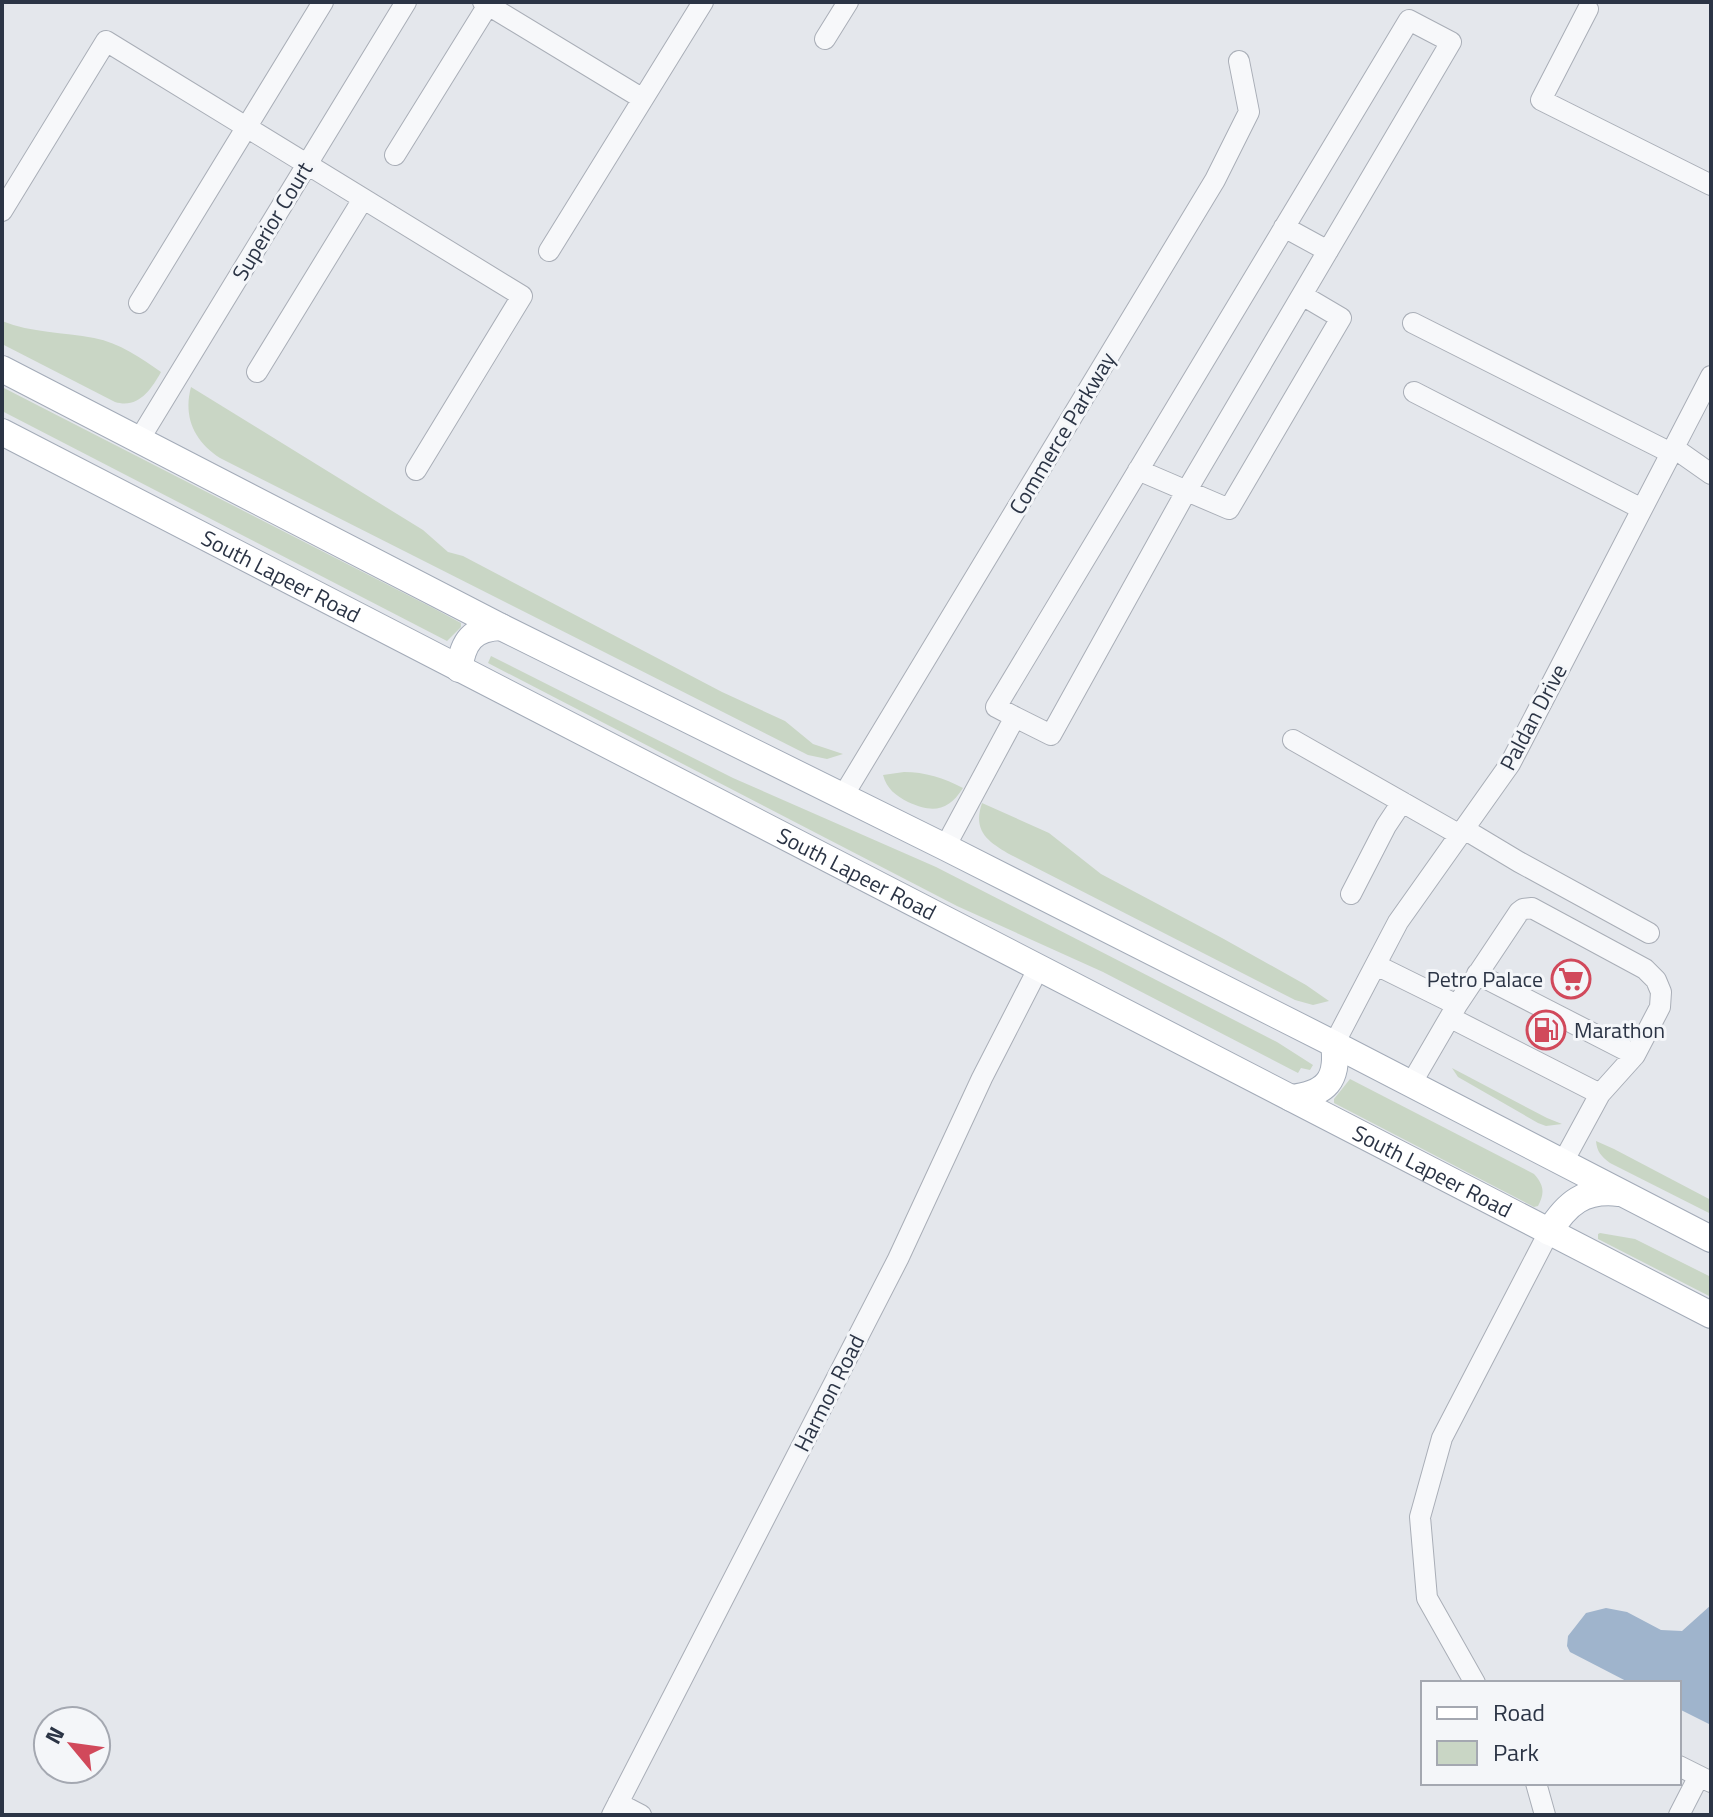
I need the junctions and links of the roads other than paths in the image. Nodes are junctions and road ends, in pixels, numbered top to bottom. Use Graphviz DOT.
graph roads {
  1 [pos="323,2"];
  2 [pos="406,2"];
  3 [pos="703,2"];
  4 [pos="848,2"];
  5 [pos="486,4"];
  6 [pos="1588,9"];
  7 [pos="825,39"];
  8 [pos="1239,61"];
  9 [pos="643,99"];
  10 [pos="246,128"];
  11 [pos="395,155"];
  12 [pos="306,165"];
  13 [pos="1711,185"];
  14 [pos="363,199"];
  15 [pos="2,211"];
  16 [pos="1284,227"];
  17 [pos="549,251"];
  18 [pos="1328,251"];
  19 [pos="1302,295"];
  20 [pos="139,303"];
  21 [pos="1413,323"];
  22 [pos="2,369"];
  23 [pos="257,372"];
  24 [pos="1711,376"];
  25 [pos="1414,392"];
  26 [pos="2,432"];
  27 [pos="139,440"];
  28 [pos="1672,451"];
  29 [pos="416,470"];
  30 [pos="1138,470"];
  31 [pos="1711,474"];
  32 [pos="1187,490"];
  33 [pos="1642,509"];
  34 [pos="501,627"];
  35 [pos="459,669"];
  36 [pos="1015,717"];
  37 [pos="1293,740"];
  38 [pos="843,796"];
  39 [pos="1402,802"];
  40 [pos="1462,832"];
  41 [pos="945,847"];
  42 [pos="1351,894"];
  43 [pos="1649,933"];
  44 [pos="1376,965"];
  45 [pos="1039,967"];
  46 [pos="1477,974"];
  47 [pos="1454,1012"];
  48 [pos="1334,1044"];
  49 [pos="1635,1055"];
  50 [pos="1411,1084"];
  51 [pos="1600,1094"];
  52 [pos="1291,1098"];
  53 [pos="1563,1162"];
  54 [pos="1623,1194"];
  55 [pos="1549,1232"];
  56 [pos="1711,1239"];
  57 [pos="1711,1315"];
  58 [pos="1474,1681"];
  59 [pos="1681,1767"];
  60 [pos="1705,1779"];
  61 [pos="1537,1785"];
  62 [pos="615,1809"];
  63 [pos="641,1815"];
  64 [pos="1545,1815"];
  65 [pos="1679,1815"];
  1 -- 10 [label="street"];
  2 -- 12 [label="street, Superior Court"];
  3 -- 9 [label="street"];
  4 -- 7 [label="street"];
  5 -- 9 [label="street"];
  5 -- 11 [label="street"];
  6 -- 13 [label="street"];
  8 -- 38 [label="street, Commerce Parkway"];
  9 -- 17 [label="street"];
  10 -- 12 [label="street"];
  10 -- 15 [label="street"];
  10 -- 20 [label="street"];
  12 -- 14 [label="street"];
  12 -- 27 [label="street, Superior Court"];
  14 -- 23 [label="street"];
  14 -- 29 [label="street"];
  16 -- 18 [label="street"];
  16 -- 18 [label="street"];
  16 -- 30 [label="street"];
  18 -- 19 [label="street"];
  19 -- 32 [label="street"];
  19 -- 32 [label="street"];
  21 -- 28 [label="street"];
  22 -- 27 [label="main road"];
  24 -- 28 [label="street, Paldan Drive"];
  25 -- 33 [label="street"];
  26 -- 35 [label="main road, South Lapeer Road"];
  27 -- 34 [label="main road"];
  28 -- 31 [label="street"];
  28 -- 33 [label="street, Paldan Drive"];
  30 -- 32 [label="street"];
  30 -- 36 [label="street"];
  32 -- 36 [label="street"];
  33 -- 40 [label="street, Paldan Drive"];
  34 -- 35 [label="main road"];
  34 -- 38 [label="main road"];
  35 -- 45 [label="main road, South Lapeer Road"];
  36 -- 41 [label="street"];
  37 -- 39 [label="street"];
  38 -- 41 [label="main road"];
  39 -- 40 [label="street"];
  39 -- 42 [label="street"];
  40 -- 43 [label="street"];
  40 -- 44 [label="street, Paldan Drive"];
  41 -- 48 [label="main road"];
  44 -- 47 [label="street"];
  44 -- 48 [label="street, Paldan Drive"];
  45 -- 52 [label="main road, South Lapeer Road"];
  45 -- 62 [label="street, Harmon Road"];
  46 -- 47 [label="street"];
  46 -- 49 [label="street"];
  46 -- 49 [label="street"];
  47 -- 50 [label="street"];
  47 -- 51 [label="street"];
  48 -- 50 [label="main road"];
  48 -- 52 [label="main road"];
  49 -- 51 [label="street"];
  50 -- 53 [label="main road"];
  51 -- 53 [label="street"];
  52 -- 55 [label="main road, South Lapeer Road"];
  53 -- 54 [label="main road"];
  54 -- 55 [label="main road"];
  54 -- 56 [label="main road"];
  55 -- 57 [label="main road, South Lapeer Road"];
  55 -- 58 [label="street"];
  59 -- 60 [label="street"];
  60 -- 65 [label="street"];
  61 -- 64 [label="street"];
  62 -- 63 [label="street"];
}
